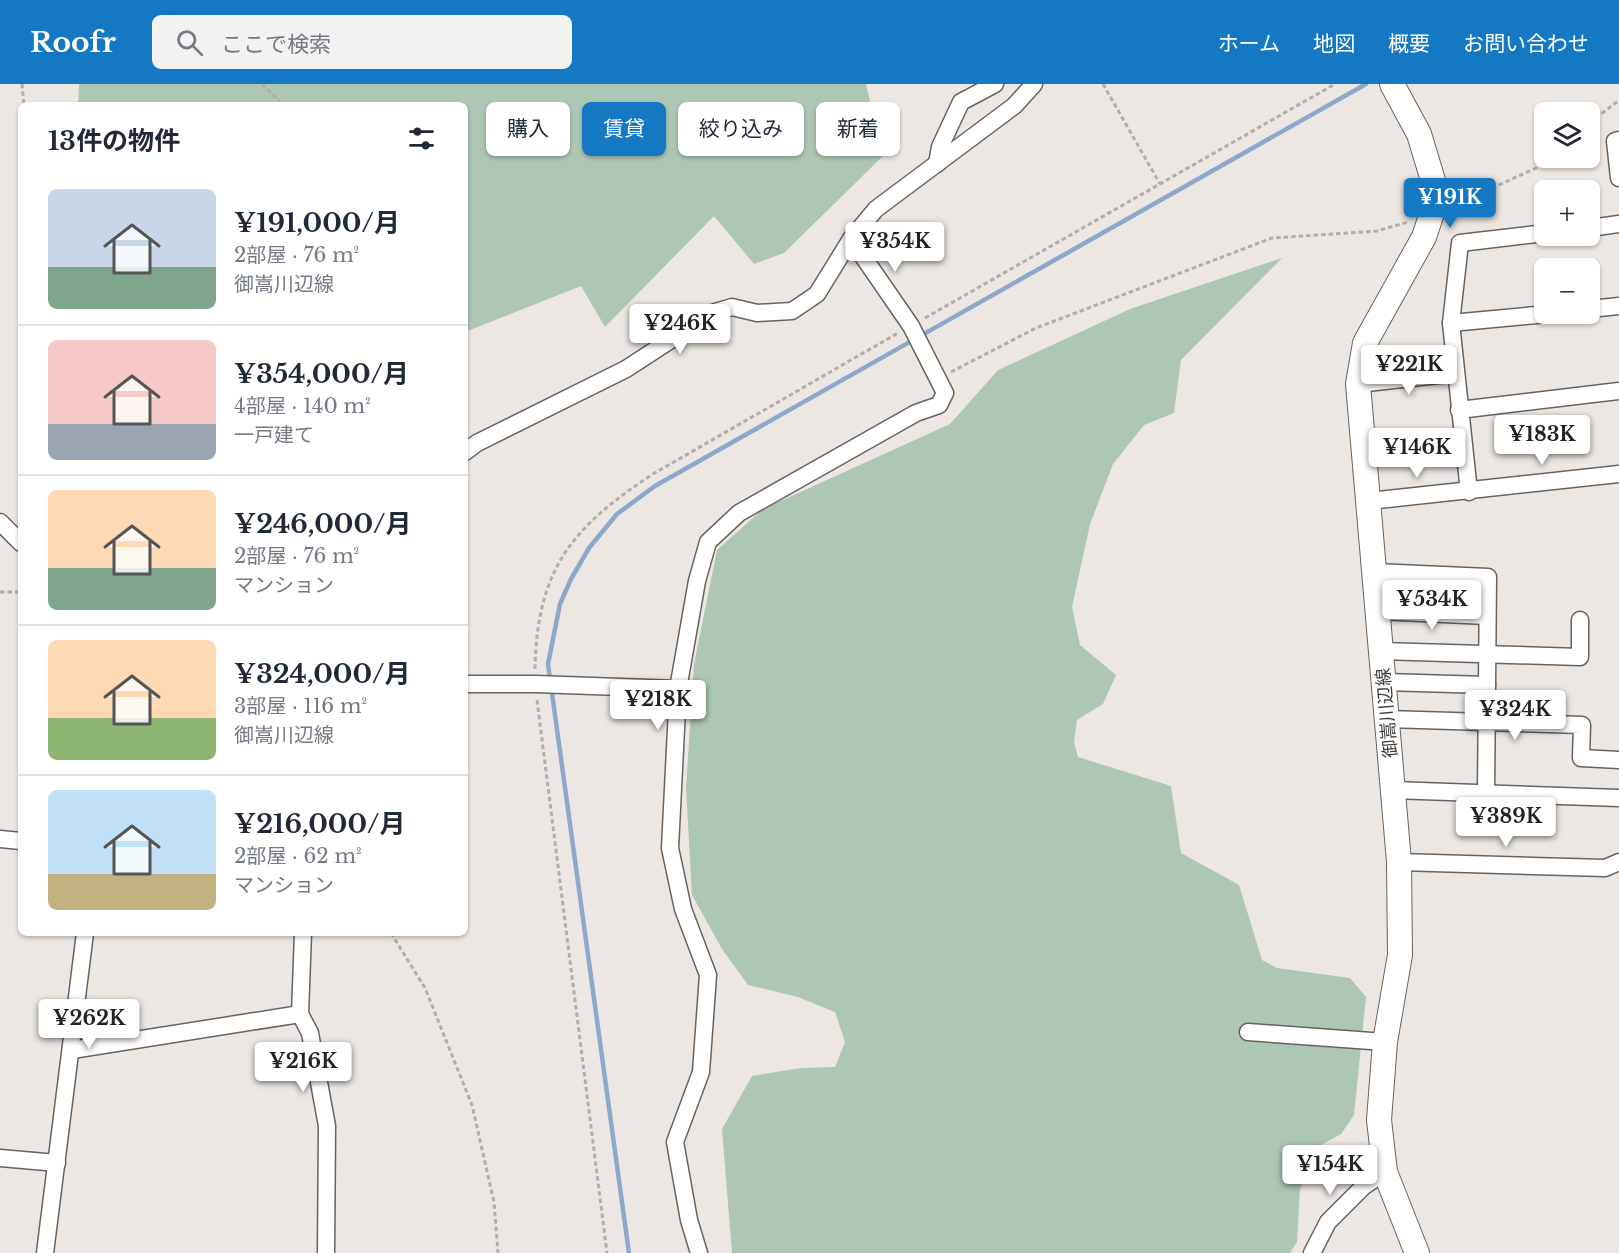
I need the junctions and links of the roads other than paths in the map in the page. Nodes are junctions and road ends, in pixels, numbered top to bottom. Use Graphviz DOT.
graph roads {
  1 [pos="995,84"];
  2 [pos="1034,84"];
  3 [pos="1392,84"];
  4 [pos="1619,140"];
  5 [pos="937,164"];
  6 [pos="1619,178"];
  7 [pos="1619,224"];
  8 [pos="1600,227"];
  9 [pos="1534,234"];
  10 [pos="851,239"];
  11 [pos="1619,306"];
  12 [pos="1600,308"];
  13 [pos="1534,315"];
  14 [pos="1451,323"];
  15 [pos="1456,373"];
  16 [pos="1358,384"];
  17 [pos="1619,391"];
  18 [pos="1459,410"];
  19 [pos="468,450"];
  20 [pos="1619,474"];
  21 [pos="1469,492"];
  22 [pos="1369,501"];
  23 [pos="0,522"];
  24 [pos="18,540"];
  25 [pos="1375,572"];
  26 [pos="1378,611"];
  27 [pos="1487,616"];
  28 [pos="1580,620"];
  29 [pos="1381,651"];
  30 [pos="1487,654"];
  31 [pos="1384,682"];
  32 [pos="468,684"];
  33 [pos="1487,685"];
  34 [pos="678,689"];
  35 [pos="1387,719"];
  36 [pos="1486,723"];
  37 [pos="1619,760"];
  38 [pos="1393,790"];
  39 [pos="1486,793"];
  40 [pos="1619,798"];
  41 [pos="0,839"];
  42 [pos="18,840"];
  43 [pos="1399,862"];
  44 [pos="1618,863"];
  45 [pos="85,936"];
  46 [pos="303,936"];
  47 [pos="300,1014"];
  48 [pos="1248,1032"];
  49 [pos="1385,1042"];
  50 [pos="72,1050"];
  51 [pos="0,1158"];
  52 [pos="57,1163"];
  53 [pos="1386,1172"];
  54 [pos="45,1253"];
  55 [pos="326,1253"];
  56 [pos="699,1253"];
  57 [pos="1312,1253"];
  58 [pos="1417,1253"];
  1 -- 5 [label="street"];
  2 -- 5 [label="street"];
  3 -- 16 [label="main road, 御嵩川辺線"];
  4 -- 6 [label="street"];
  5 -- 10 [label="street"];
  7 -- 8 [label="street"];
  9 -- 14 [label="street"];
  10 -- 19 [label="street"];
  10 -- 34 [label="street"];
  11 -- 12 [label="street"];
  13 -- 14 [label="street"];
  14 -- 15 [label="street"];
  15 -- 16 [label="street"];
  15 -- 18 [label="street"];
  16 -- 22 [label="main road, 御嵩川辺線"];
  17 -- 18 [label="street"];
  18 -- 21 [label="street"];
  20 -- 21 [label="street"];
  21 -- 22 [label="street"];
  22 -- 25 [label="main road, 御嵩川辺線"];
  23 -- 24 [label="street"];
  25 -- 26 [label="main road, 御嵩川辺線"];
  25 -- 27 [label="street"];
  26 -- 27 [label="street"];
  26 -- 29 [label="main road, 御嵩川辺線"];
  27 -- 30 [label="street"];
  28 -- 30 [label="street"];
  29 -- 30 [label="street"];
  29 -- 31 [label="main road, 御嵩川辺線"];
  30 -- 33 [label="street"];
  31 -- 33 [label="street"];
  31 -- 35 [label="main road, 御嵩川辺線"];
  32 -- 34 [label="street"];
  33 -- 36 [label="street"];
  34 -- 56 [label="street"];
  35 -- 36 [label="street"];
  35 -- 38 [label="main road, 御嵩川辺線"];
  36 -- 37 [label="street"];
  36 -- 39 [label="street"];
  38 -- 39 [label="street"];
  38 -- 43 [label="main road, 御嵩川辺線"];
  39 -- 40 [label="street"];
  41 -- 42 [label="street"];
  43 -- 44 [label="street"];
  43 -- 49 [label="main road, 御嵩川辺線"];
  45 -- 50 [label="street"];
  46 -- 47 [label="street"];
  47 -- 50 [label="street"];
  47 -- 55 [label="street"];
  48 -- 49 [label="street"];
  49 -- 53 [label="main road, 御嵩川辺線"];
  50 -- 52 [label="street"];
  51 -- 52 [label="street"];
  52 -- 54 [label="street"];
  53 -- 57 [label="street"];
  53 -- 58 [label="main road, 御嵩川辺線"];
}
